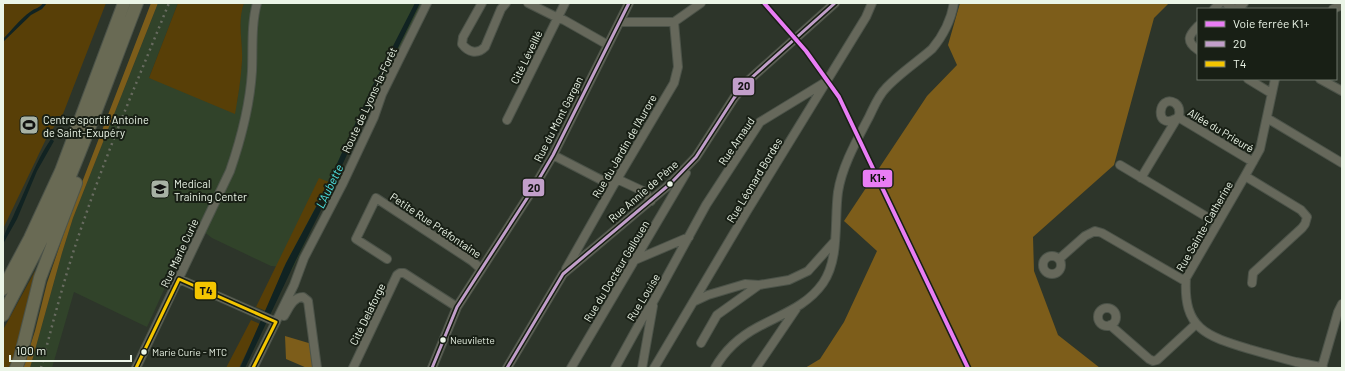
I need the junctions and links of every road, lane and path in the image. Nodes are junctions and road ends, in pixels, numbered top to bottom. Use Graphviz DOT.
graph roads {
  1 [pos="124,3"];
  2 [pos="137,3"];
  3 [pos="257,3"];
  4 [pos="427,3"];
  5 [pos="482,3"];
  6 [pos="506,3"];
  7 [pos="528,3"];
  8 [pos="565,3"];
  9 [pos="629,3"];
  10 [pos="701,3"];
  11 [pos="835,3"];
  12 [pos="872,3"];
  13 [pos="954,3"];
  14 [pos="558,18"];
  15 [pos="620,22"];
  16 [pos="674,22"];
  17 [pos="1197,27"];
  18 [pos="608,45"];
  19 [pos="1197,49"];
  20 [pos="1250,80"];
  21 [pos="1275,80"];
  22 [pos="1322,80"];
  23 [pos="826,82"];
  24 [pos="1342,91"];
  25 [pos="1271,93"];
  26 [pos="1266,118"];
  27 [pos="507,120"];
  28 [pos="91,125"];
  29 [pos="553,155"];
  30 [pos="1253,162"];
  31 [pos="1342,163"];
  32 [pos="691,164"];
  33 [pos="1120,165"];
  34 [pos="1246,176"];
  35 [pos="1141,178"];
  36 [pos="615,182"];
  37 [pos="651,201"];
  38 [pos="1217,223"];
  39 [pos="689,237"];
  40 [pos="30,238"];
  41 [pos="834,242"];
  42 [pos="388,259"];
  43 [pos="1059,259"];
  44 [pos="635,260"];
  45 [pos="481,269"];
  46 [pos="3,271"];
  47 [pos="563,274"];
  48 [pos="179,279"];
  49 [pos="1185,281"];
  50 [pos="1252,283"];
  51 [pos="759,285"];
  52 [pos="3,289"];
  53 [pos="653,302"];
  54 [pos="692,302"];
  55 [pos="1342,304"];
  56 [pos="457,307"];
  57 [pos="798,307"];
  58 [pos="3,315"];
  59 [pos="275,319"];
  60 [pos="1196,324"];
  61 [pos="1110,325"];
  62 [pos="701,343"];
  63 [pos="1292,365"];
  64 [pos="16,368"];
  65 [pos="136,368"];
  66 [pos="253,368"];
  67 [pos="317,368"];
  68 [pos="353,368"];
  69 [pos="432,368"];
  70 [pos="507,368"];
  71 [pos="571,368"];
  72 [pos="615,368"];
  73 [pos="642,368"];
  74 [pos="654,368"];
  75 [pos="715,368"];
  76 [pos="756,368"];
  77 [pos="1322,368"];
  1 -- 40 [label="highway"];
  2 -- 28 [label="highway"];
  3 -- 48 [label="street, Rue Marie Curie"];
  4 -- 59 [label="street, Route de Lyons-la-Forêt"];
  5 -- 6 [label="street"];
  7 -- 14 [label="street"];
  8 -- 14 [label="street, Cité Léveillé"];
  9 -- 15 [label="street, Rue du Mont Gargan"];
  10 -- 16 [label="street"];
  11 -- 32 [label="street, Rue Annie de Pène"];
  12 -- 23 [label="street, Rue Léonard Bordes"];
  13 -- 41 [label="street"];
  14 -- 18 [label="street"];
  14 -- 27 [label="street, Cité Léveillé"];
  15 -- 16 [label="street"];
  15 -- 18 [label="street, Rue du Mont Gargan"];
  16 -- 36 [label="street, Rue du Jardin de l'Aurore"];
  17 -- 19 [label="street"];
  18 -- 29 [label="street, Rue du Mont Gargan"];
  20 -- 25 [label="street"];
  21 -- 25 [label="street, Rue Sainte-Catherine"];
  22 -- 24 [label="street"];
  23 -- 39 [label="street, Rue Arnaud"];
  23 -- 54 [label="street, Rue Léonard Bordes"];
  25 -- 26 [label="street, Rue Sainte-Catherine"];
  26 -- 30 [label="street, Rue Sainte-Catherine"];
  26 -- 31 [label="street"];
  28 -- 58 [label="highway"];
  28 -- 64 [label="highway"];
  29 -- 36 [label="street"];
  29 -- 45 [label="street, Rue du Mont Gargan"];
  30 -- 34 [label="street, Rue Sainte-Catherine"];
  30 -- 35 [label="street, Allée du Prieuré"];
  32 -- 37 [label="street, Rue Annie de Pène"];
  32 -- 44 [label="street, Rue du Docteur Gallouen"];
  33 -- 35 [label="street"];
  34 -- 38 [label="street, Rue Sainte-Catherine"];
  34 -- 50 [label="street"];
  35 -- 38 [label="street"];
  36 -- 37 [label="street"];
  36 -- 47 [label="street, Rue du Jardin de l'Aurore"];
  37 -- 47 [label="street, Rue Annie de Pène"];
  38 -- 49 [label="street, Rue Sainte-Catherine"];
  39 -- 44 [label="street"];
  39 -- 53 [label="street, Rue Louise"];
  40 -- 46 [label="highway"];
  40 -- 52 [label="highway"];
  41 -- 51 [label="street"];
  41 -- 57 [label="street"];
  42 -- 45 [label="street, Petite Rue Préfontaine"];
  43 -- 49 [label="street"];
  44 -- 71 [label="street, Rue du Docteur Gallouen"];
  45 -- 56 [label="street, Rue du Mont Gargan"];
  47 -- 70 [label="street, Rue Annie de Pène"];
  48 -- 59 [label="street"];
  48 -- 65 [label="street, Rue Marie Curie"];
  49 -- 60 [label="street, Rue Sainte-Catherine"];
  51 -- 54 [label="street"];
  51 -- 62 [label="street"];
  53 -- 72 [label="street, Rue Louise"];
  53 -- 73 [label="street"];
  54 -- 74 [label="street, Rue Léonard Bordes"];
  55 -- 77 [label="street"];
  56 -- 68 [label="street, Cité Delaforge"];
  56 -- 69 [label="street, Rue du Mont Gargan"];
  57 -- 75 [label="street"];
  57 -- 76 [label="street"];
  59 -- 66 [label="street, Route de Lyons-la-Forêt"];
  59 -- 67 [label="street, Route de Lyons-la-Forêt"];
  60 -- 61 [label="street"];
  60 -- 63 [label="street, Rue Sainte-Catherine"];
  63 -- 77 [label="street, Rue Sainte-Catherine"];
}
